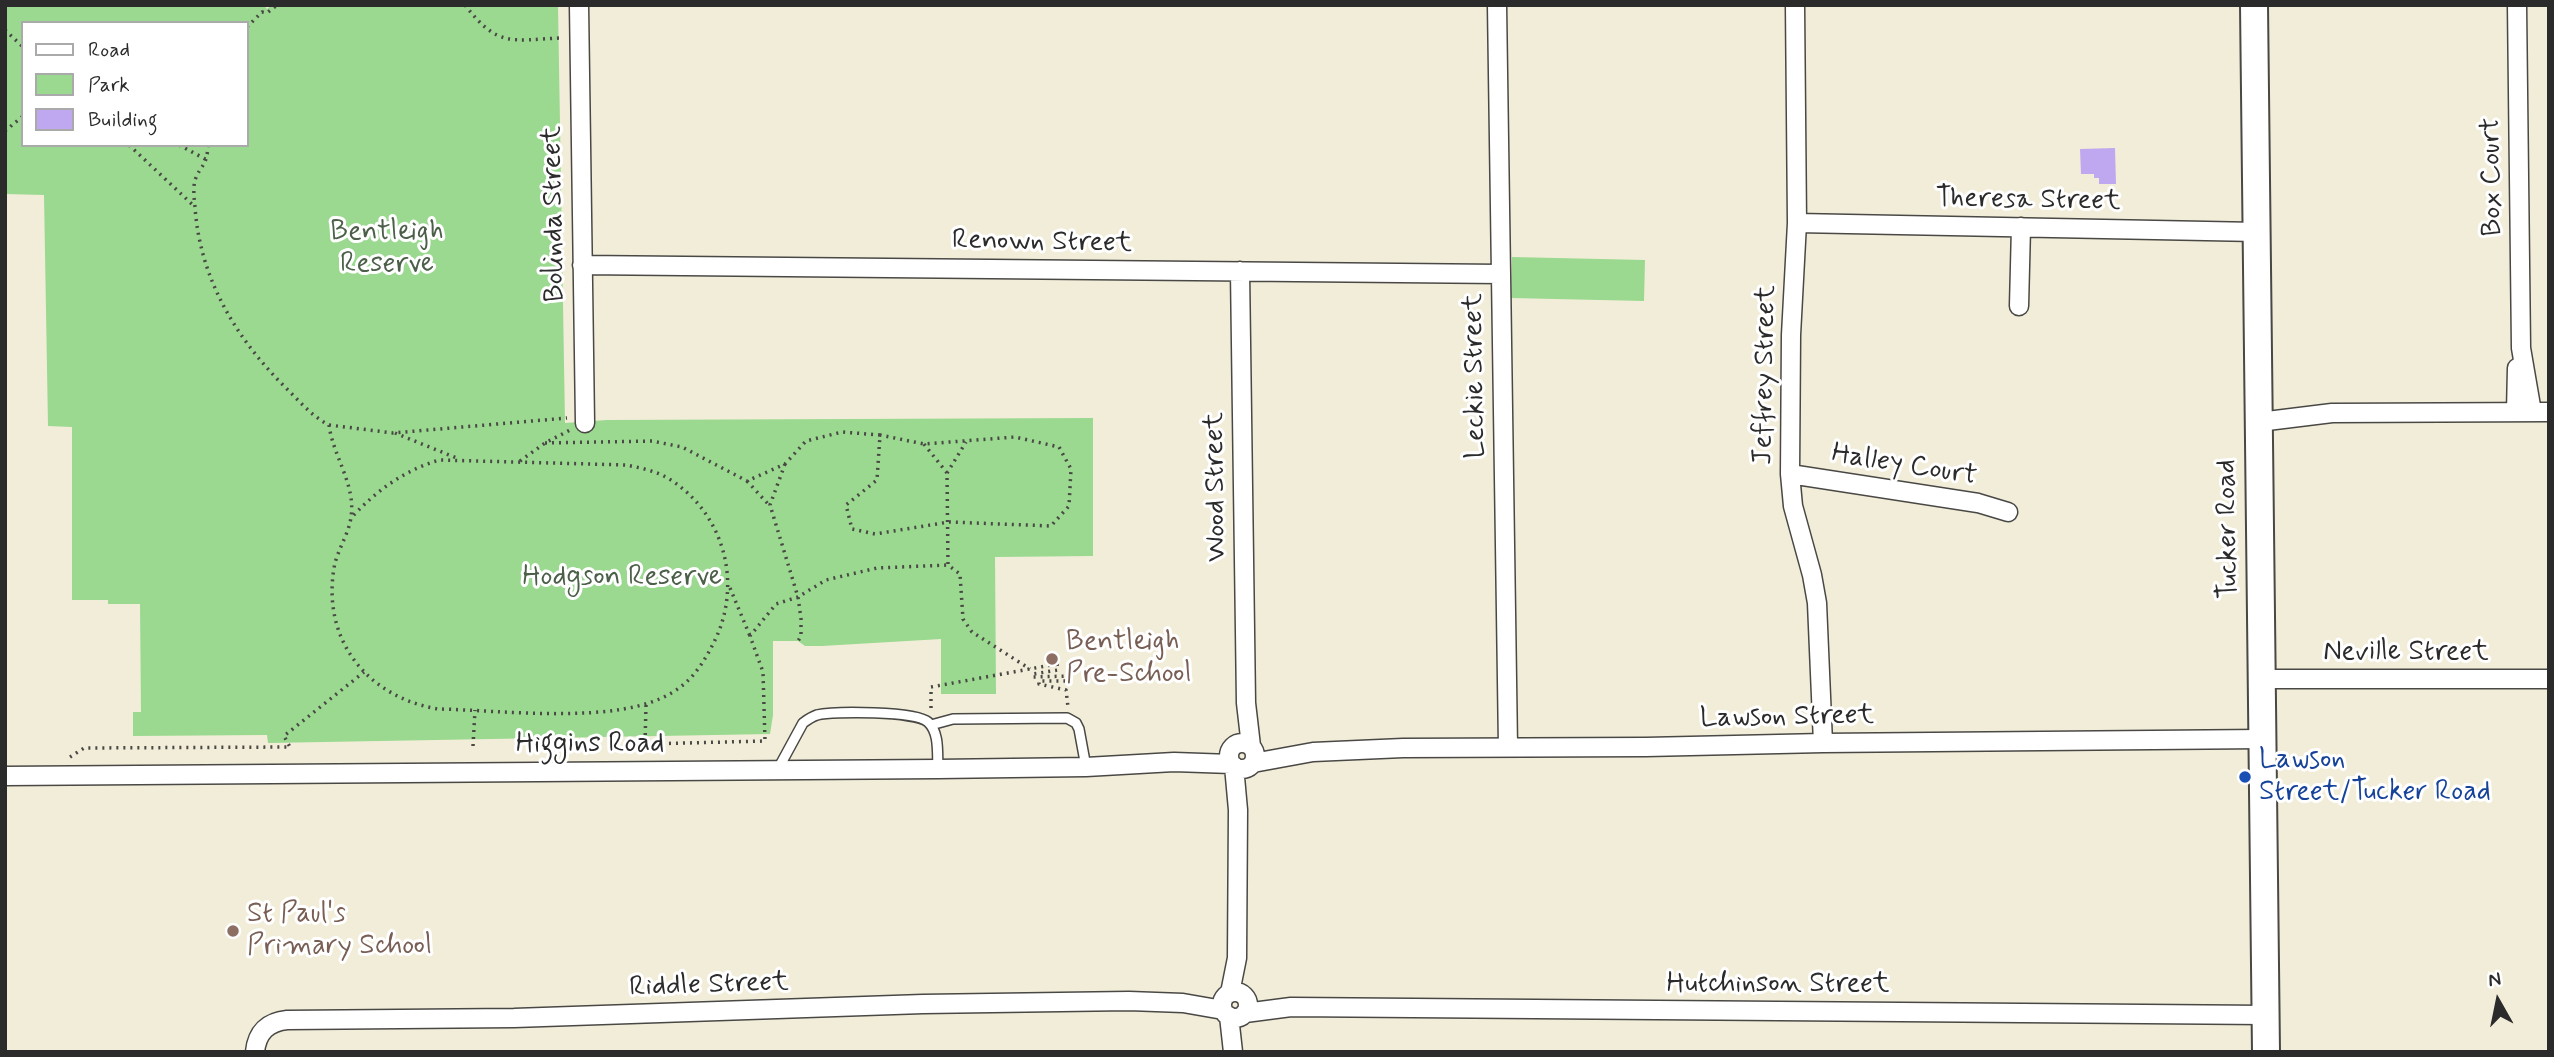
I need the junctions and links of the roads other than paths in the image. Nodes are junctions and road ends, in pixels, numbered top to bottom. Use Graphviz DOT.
graph roads {
  1 [pos="579,5"];
  2 [pos="1497,5"];
  3 [pos="1795,5"];
  4 [pos="2254,5"];
  5 [pos="2517,5"];
  6 [pos="1797,223"];
  7 [pos="2021,227"];
  8 [pos="2257,232"];
  9 [pos="582,265"];
  10 [pos="1240,271"];
  11 [pos="1501,274"];
  12 [pos="2019,306"];
  13 [pos="2532,412"];
  14 [pos="2259,413"];
  15 [pos="585,423"];
  16 [pos="1790,474"];
  17 [pos="2008,512"];
  18 [pos="2262,678"];
  19 [pos="2549,679"];
  20 [pos="931,726"];
  21 [pos="2262,739"];
  22 [pos="1823,743"];
  23 [pos="1508,747"];
  24 [pos="1242,756"];
  25 [pos="1086,767"];
  26 [pos="778,769"];
  27 [pos="937,769"];
  28 [pos="5,776"];
  29 [pos="1235,1005"];
  30 [pos="2266,1015"];
  31 [pos="255,1052"];
  32 [pos="1233,1052"];
  33 [pos="2266,1052"];
  1 -- 9 [label="street, Bolinda Street"];
  2 -- 11 [label="street, Leckie Street"];
  3 -- 6 [label="street, Jeffrey Street"];
  4 -- 8 [label="street, Tucker Road"];
  5 -- 13 [label="street, Box Court"];
  6 -- 7 [label="street, Theresa Street"];
  6 -- 16 [label="street, Jeffrey Street"];
  7 -- 8 [label="street, Theresa Street"];
  7 -- 12 [label="street"];
  8 -- 14 [label="street, Tucker Road"];
  9 -- 10 [label="street, Renown Street"];
  9 -- 15 [label="street, Bolinda Street"];
  10 -- 11 [label="street, Renown Street"];
  10 -- 24 [label="street, Wood Street"];
  11 -- 23 [label="street, Leckie Street"];
  13 -- 14 [label="street"];
  14 -- 18 [label="street, Tucker Road"];
  16 -- 17 [label="street, Halley Court"];
  16 -- 22 [label="street, Jeffrey Street"];
  18 -- 19 [label="street, Neville Street"];
  18 -- 21 [label="street, Tucker Road"];
  20 -- 25 [label="lane"];
  20 -- 26 [label="lane"];
  20 -- 27 [label="lane"];
  21 -- 22 [label="street, Lawson Street"];
  21 -- 30 [label="street, Tucker Road"];
  22 -- 23 [label="street, Lawson Street"];
  23 -- 24 [label="street, Lawson Street"];
  24 -- 25 [label="street, Higgins Road"];
  24 -- 29 [label="street, Wood Street"];
  25 -- 27 [label="street, Higgins Road"];
  26 -- 27 [label="street, Higgins Road"];
  26 -- 28 [label="street, Higgins Road"];
  29 -- 30 [label="street, Hutchinson Street"];
  29 -- 31 [label="street, Riddle Street"];
  29 -- 32 [label="street, Wood Street"];
  30 -- 33 [label="street, Tucker Road"];
}
